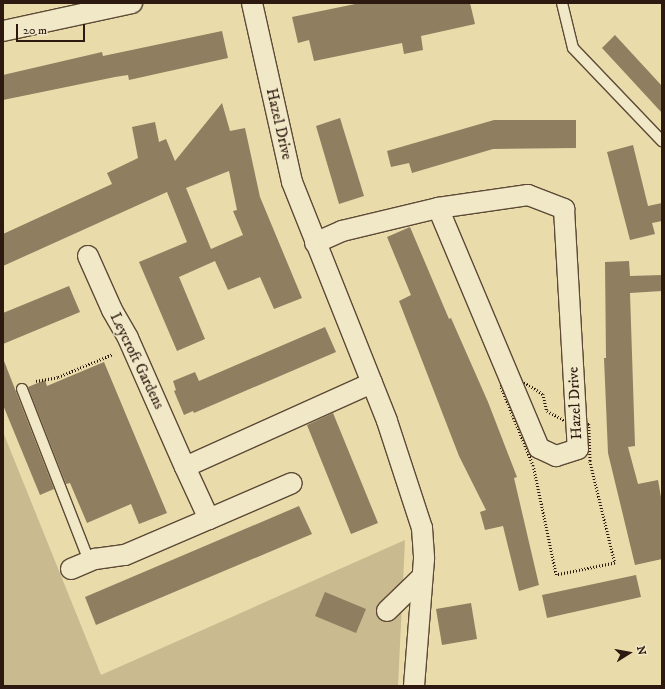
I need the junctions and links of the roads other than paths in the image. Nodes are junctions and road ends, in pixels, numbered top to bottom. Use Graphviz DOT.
graph roads {
  1 [pos="132,3"];
  2 [pos="252,3"];
  3 [pos="562,3"];
  4 [pos="3,31"];
  5 [pos="662,141"];
  6 [pos="438,208"];
  7 [pos="315,243"];
  8 [pos="88,256"];
  9 [pos="372,383"];
  10 [pos="25,386"];
  11 [pos="185,467"];
  12 [pos="292,483"];
  13 [pos="209,519"];
  14 [pos="89,561"];
  15 [pos="71,569"];
  16 [pos="422,577"];
  17 [pos="387,611"];
  18 [pos="414,686"];
  1 -- 4 [label="street"];
  2 -- 7 [label="street, Hazel Drive"];
  3 -- 5 [label="lane"];
  6 -- 6 [label="street, Hazel Drive"];
  6 -- 7 [label="street, Hazel Drive"];
  7 -- 9 [label="street, Hazel Drive"];
  8 -- 11 [label="street, Leycroft Gardens"];
  9 -- 11 [label="street"];
  9 -- 16 [label="street, Hazel Drive"];
  10 -- 14 [label="lane"];
  11 -- 13 [label="street, Leycroft Gardens"];
  12 -- 13 [label="street"];
  13 -- 14 [label="street"];
  14 -- 15 [label="street"];
  16 -- 17 [label="street"];
  16 -- 18 [label="street, Hazel Drive"];
}
